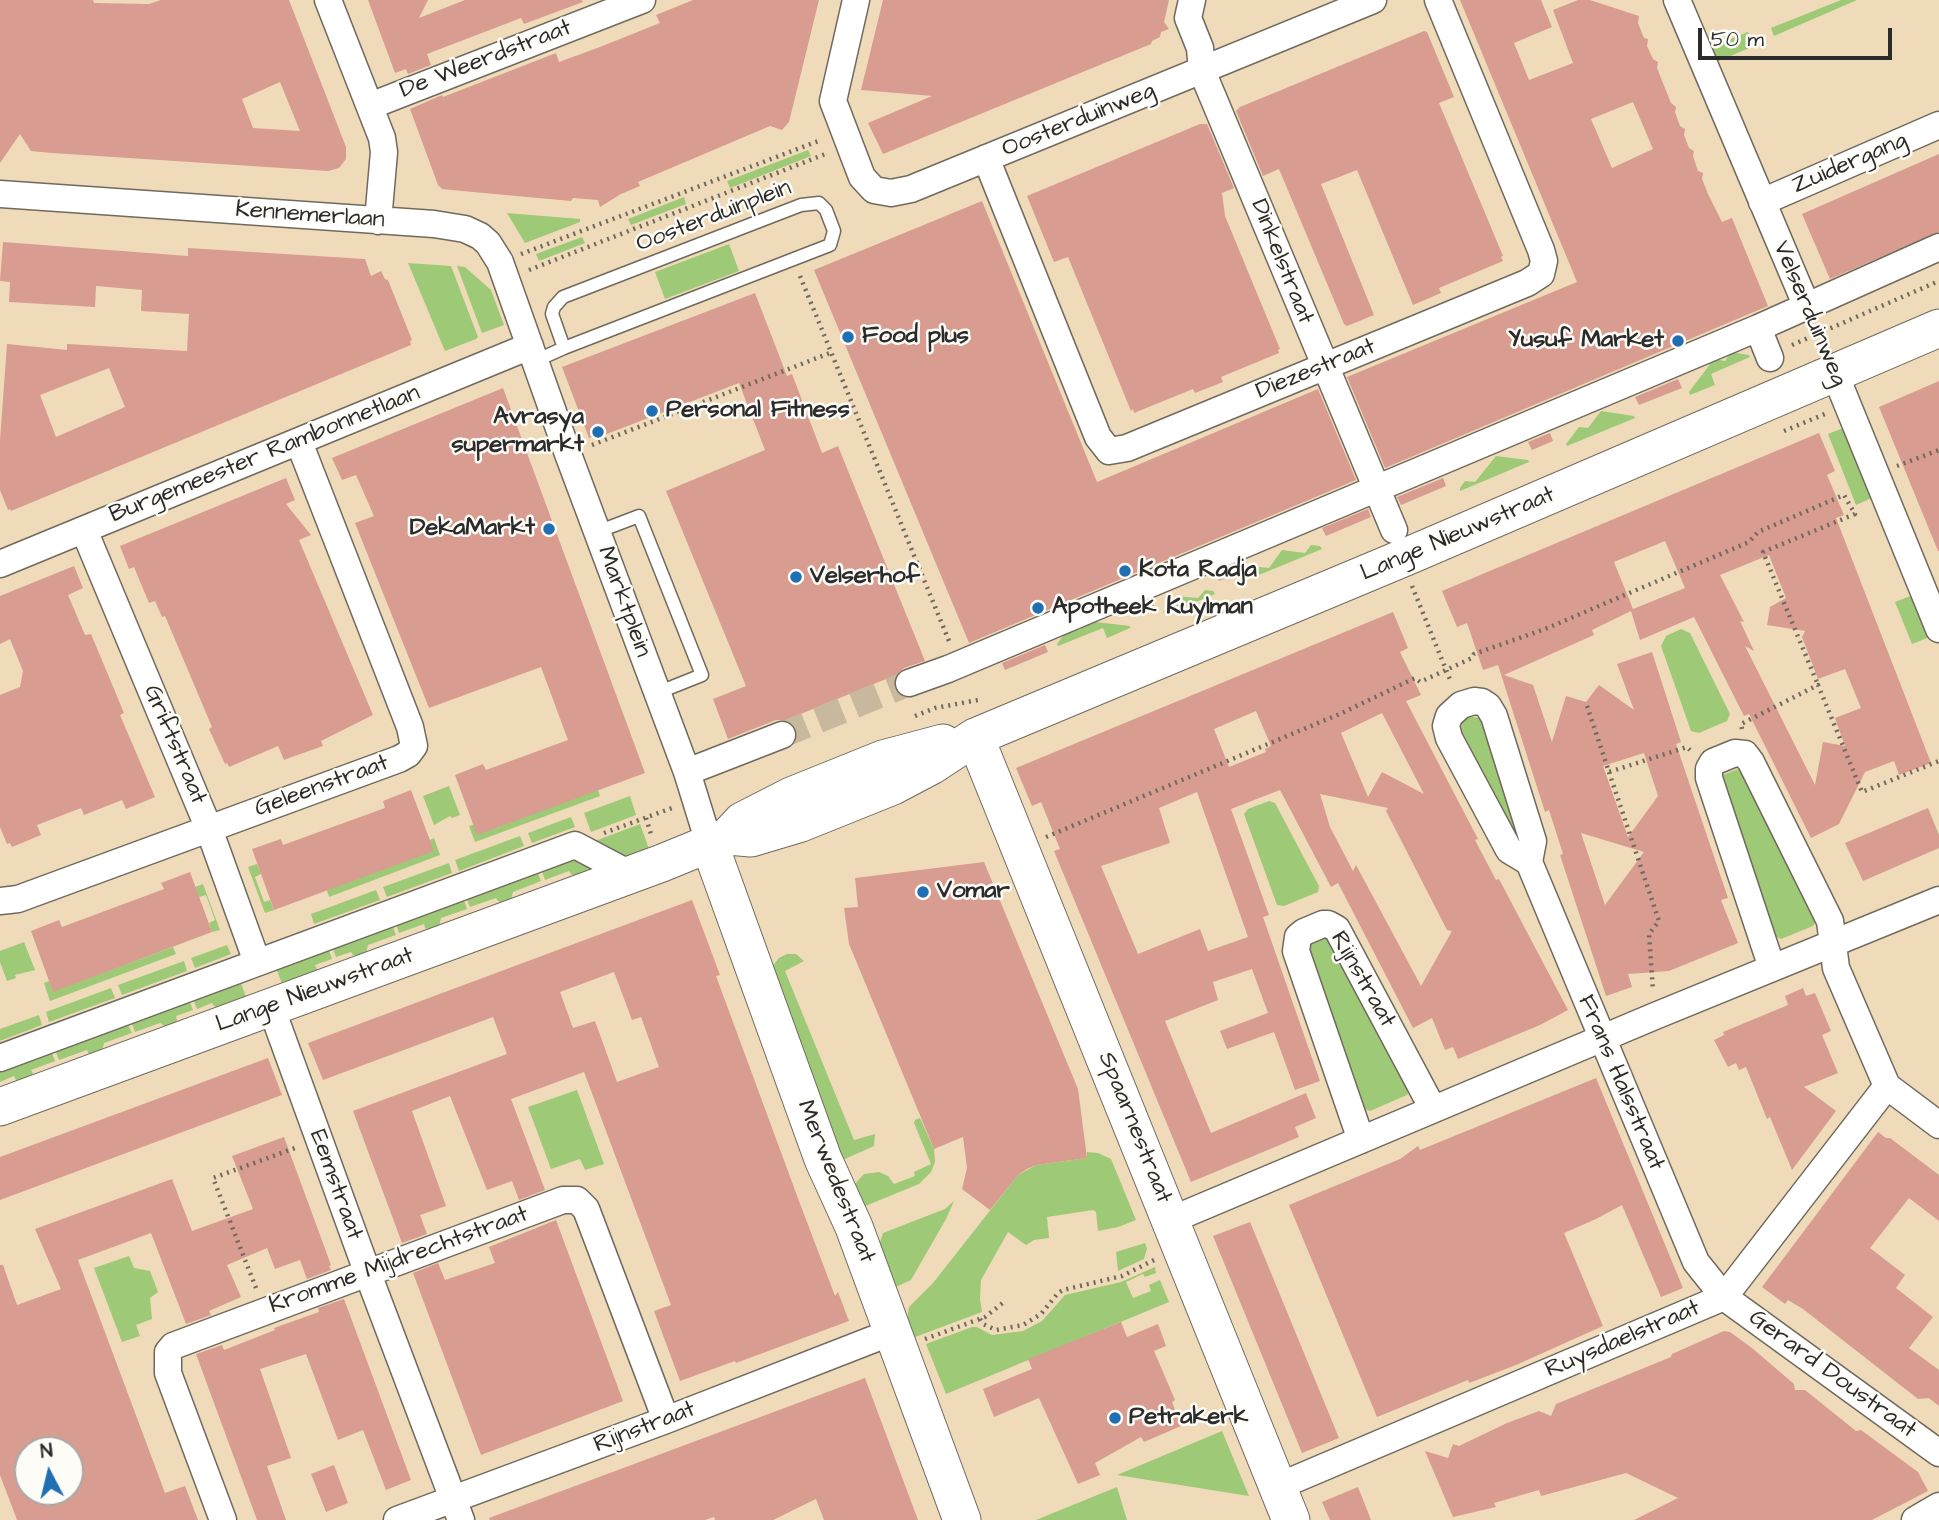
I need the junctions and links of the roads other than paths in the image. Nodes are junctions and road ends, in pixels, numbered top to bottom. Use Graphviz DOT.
graph roads {
  1 [pos="328,0"];
  2 [pos="642,0"];
  3 [pos="856,0"];
  4 [pos="1192,0"];
  5 [pos="1373,0"];
  6 [pos="1438,0"];
  7 [pos="1677,0"];
  8 [pos="605,7"];
  9 [pos="1202,71"];
  10 [pos="370,106"];
  11 [pos="1939,125"];
  12 [pos="986,158"];
  13 [pos="0,194"];
  14 [pos="1762,202"];
  15 [pos="378,221"];
  16 [pos="1939,247"];
  17 [pos="1807,307"];
  18 [pos="1758,328"];
  19 [pos="1939,328"];
  20 [pos="564,348"];
  21 [pos="1776,353"];
  22 [pos="533,354"];
  23 [pos="1325,366"];
  24 [pos="1835,374"];
  25 [pos="299,442"];
  26 [pos="1377,489"];
  27 [pos="84,530"];
  28 [pos="1394,530"];
  29 [pos="597,532"];
  30 [pos="0,564"];
  31 [pos="1934,600"];
  32 [pos="1939,629"];
  33 [pos="909,683"];
  34 [pos="657,693"];
  35 [pos="782,735"];
  36 [pos="975,737"];
  37 [pos="687,772"];
  38 [pos="209,829"];
  39 [pos="718,839"];
  40 [pos="1529,862"];
  41 [pos="630,874"];
  42 [pos="1939,900"];
  43 [pos="0,901"];
  44 [pos="1833,945"];
  45 [pos="257,962"];
  46 [pos="1772,968"];
  47 [pos="271,1007"];
  48 [pos="1602,1040"];
  49 [pos="0,1058"];
  50 [pos="1887,1086"];
  51 [pos="0,1107"];
  52 [pos="1433,1109"];
  53 [pos="1939,1125"];
  54 [pos="1361,1140"];
  55 [pos="1176,1234"];
  56 [pos="368,1274"];
  57 [pos="1724,1297"];
  58 [pos="896,1342"];
  59 [pos="666,1420"];
  60 [pos="1939,1453"];
  61 [pos="1284,1504"];
  62 [pos="1939,1506"];
  63 [pos="457,1510"];
  64 [pos="223,1520"];
  65 [pos="397,1520"];
  66 [pos="962,1520"];
  67 [pos="1915,1520"];
  1 -- 10 [label="street"];
  2 -- 8 [label="street, De Weerdstraat"];
  3 -- 12 [label="street, Oosterduinweg"];
  4 -- 9 [label="street, Dinkelstraat"];
  5 -- 9 [label="street, Oosterduinweg"];
  6 -- 23 [label="street, Diezestraat"];
  7 -- 14 [label="street, Velserduinweg"];
  8 -- 10 [label="street, De Weerdstraat"];
  9 -- 12 [label="street, Oosterduinweg"];
  9 -- 23 [label="street, Dinkelstraat"];
  10 -- 15 [label="street"];
  11 -- 14 [label="street, Zuidergang"];
  12 -- 23 [label="street, Diezestraat"];
  13 -- 15 [label="street, Kennemerlaan"];
  14 -- 17 [label="street, Velserduinweg"];
  15 -- 22 [label="street, Kennemerlaan"];
  16 -- 17 [label="street"];
  17 -- 18 [label="street"];
  18 -- 21 [label="street"];
  18 -- 26 [label="street"];
  19 -- 24 [label="street, Lange Nieuwstraat"];
  20 -- 20 [label="lane, Oosterduinplein"];
  20 -- 22 [label="lane, Oosterduinplein"];
  22 -- 25 [label="street, Burgemeester Rambonnetlaan"];
  22 -- 29 [label="street, Marktplein"];
  23 -- 26 [label="street, Dinkelstraat"];
  24 -- 31 [label="street, Velserduinweg"];
  24 -- 36 [label="street, Lange Nieuwstraat"];
  25 -- 27 [label="street, Burgemeester Rambonnetlaan"];
  25 -- 38 [label="street, Geleenstraat"];
  26 -- 28 [label="street, Dinkelstraat"];
  26 -- 33 [label="street"];
  27 -- 30 [label="street, Burgemeester Rambonnetlaan"];
  27 -- 38 [label="street, Griftstraat"];
  29 -- 34 [label="street, Marktplein"];
  29 -- 34 [label="lane"];
  31 -- 32 [label="street, Velserduinweg"];
  34 -- 37 [label="street, Marktplein"];
  35 -- 37 [label="street"];
  36 -- 39 [label="street, Lange Nieuwstraat"];
  36 -- 55 [label="street, Spaarnestraat"];
  37 -- 39 [label="street, Marktplein"];
  38 -- 43 [label="street, Geleenstraat"];
  38 -- 45 [label="street, Griftstraat"];
  39 -- 41 [label="street, Lange Nieuwstraat"];
  39 -- 58 [label="street, Merwedestraat"];
  40 -- 40 [label="street, Frans Halsstraat"];
  40 -- 48 [label="street, Frans Halsstraat"];
  41 -- 45 [label="street, Lange Nieuwstraat"];
  41 -- 47 [label="street, Lange Nieuwstraat"];
  42 -- 44 [label="street"];
  44 -- 46 [label="street"];
  44 -- 46 [label="street"];
  44 -- 50 [label="street"];
  45 -- 49 [label="street, Lange Nieuwstraat"];
  46 -- 48 [label="street"];
  47 -- 51 [label="street, Lange Nieuwstraat"];
  47 -- 56 [label="street, Eemstraat"];
  48 -- 52 [label="street"];
  48 -- 57 [label="street, Frans Halsstraat"];
  50 -- 53 [label="street"];
  50 -- 57 [label="street, Ruysdaelstraat"];
  52 -- 54 [label="street"];
  52 -- 54 [label="street, Rijnstraat"];
  54 -- 55 [label="street"];
  55 -- 61 [label="street, Spaarnestraat"];
  56 -- 59 [label="street, Kromme Mijdrechtstraat"];
  56 -- 63 [label="street, Eemstraat"];
  56 -- 64 [label="street, Kromme Mijdrechtstraat"];
  57 -- 60 [label="street, Gerard Doustraat"];
  57 -- 61 [label="street, Ruysdaelstraat"];
  58 -- 59 [label="street, Rijnstraat"];
  58 -- 66 [label="street, Merwedestraat"];
  59 -- 63 [label="street, Rijnstraat"];
  62 -- 67 [label="street"];
  63 -- 65 [label="street, Rijnstraat"];
}
